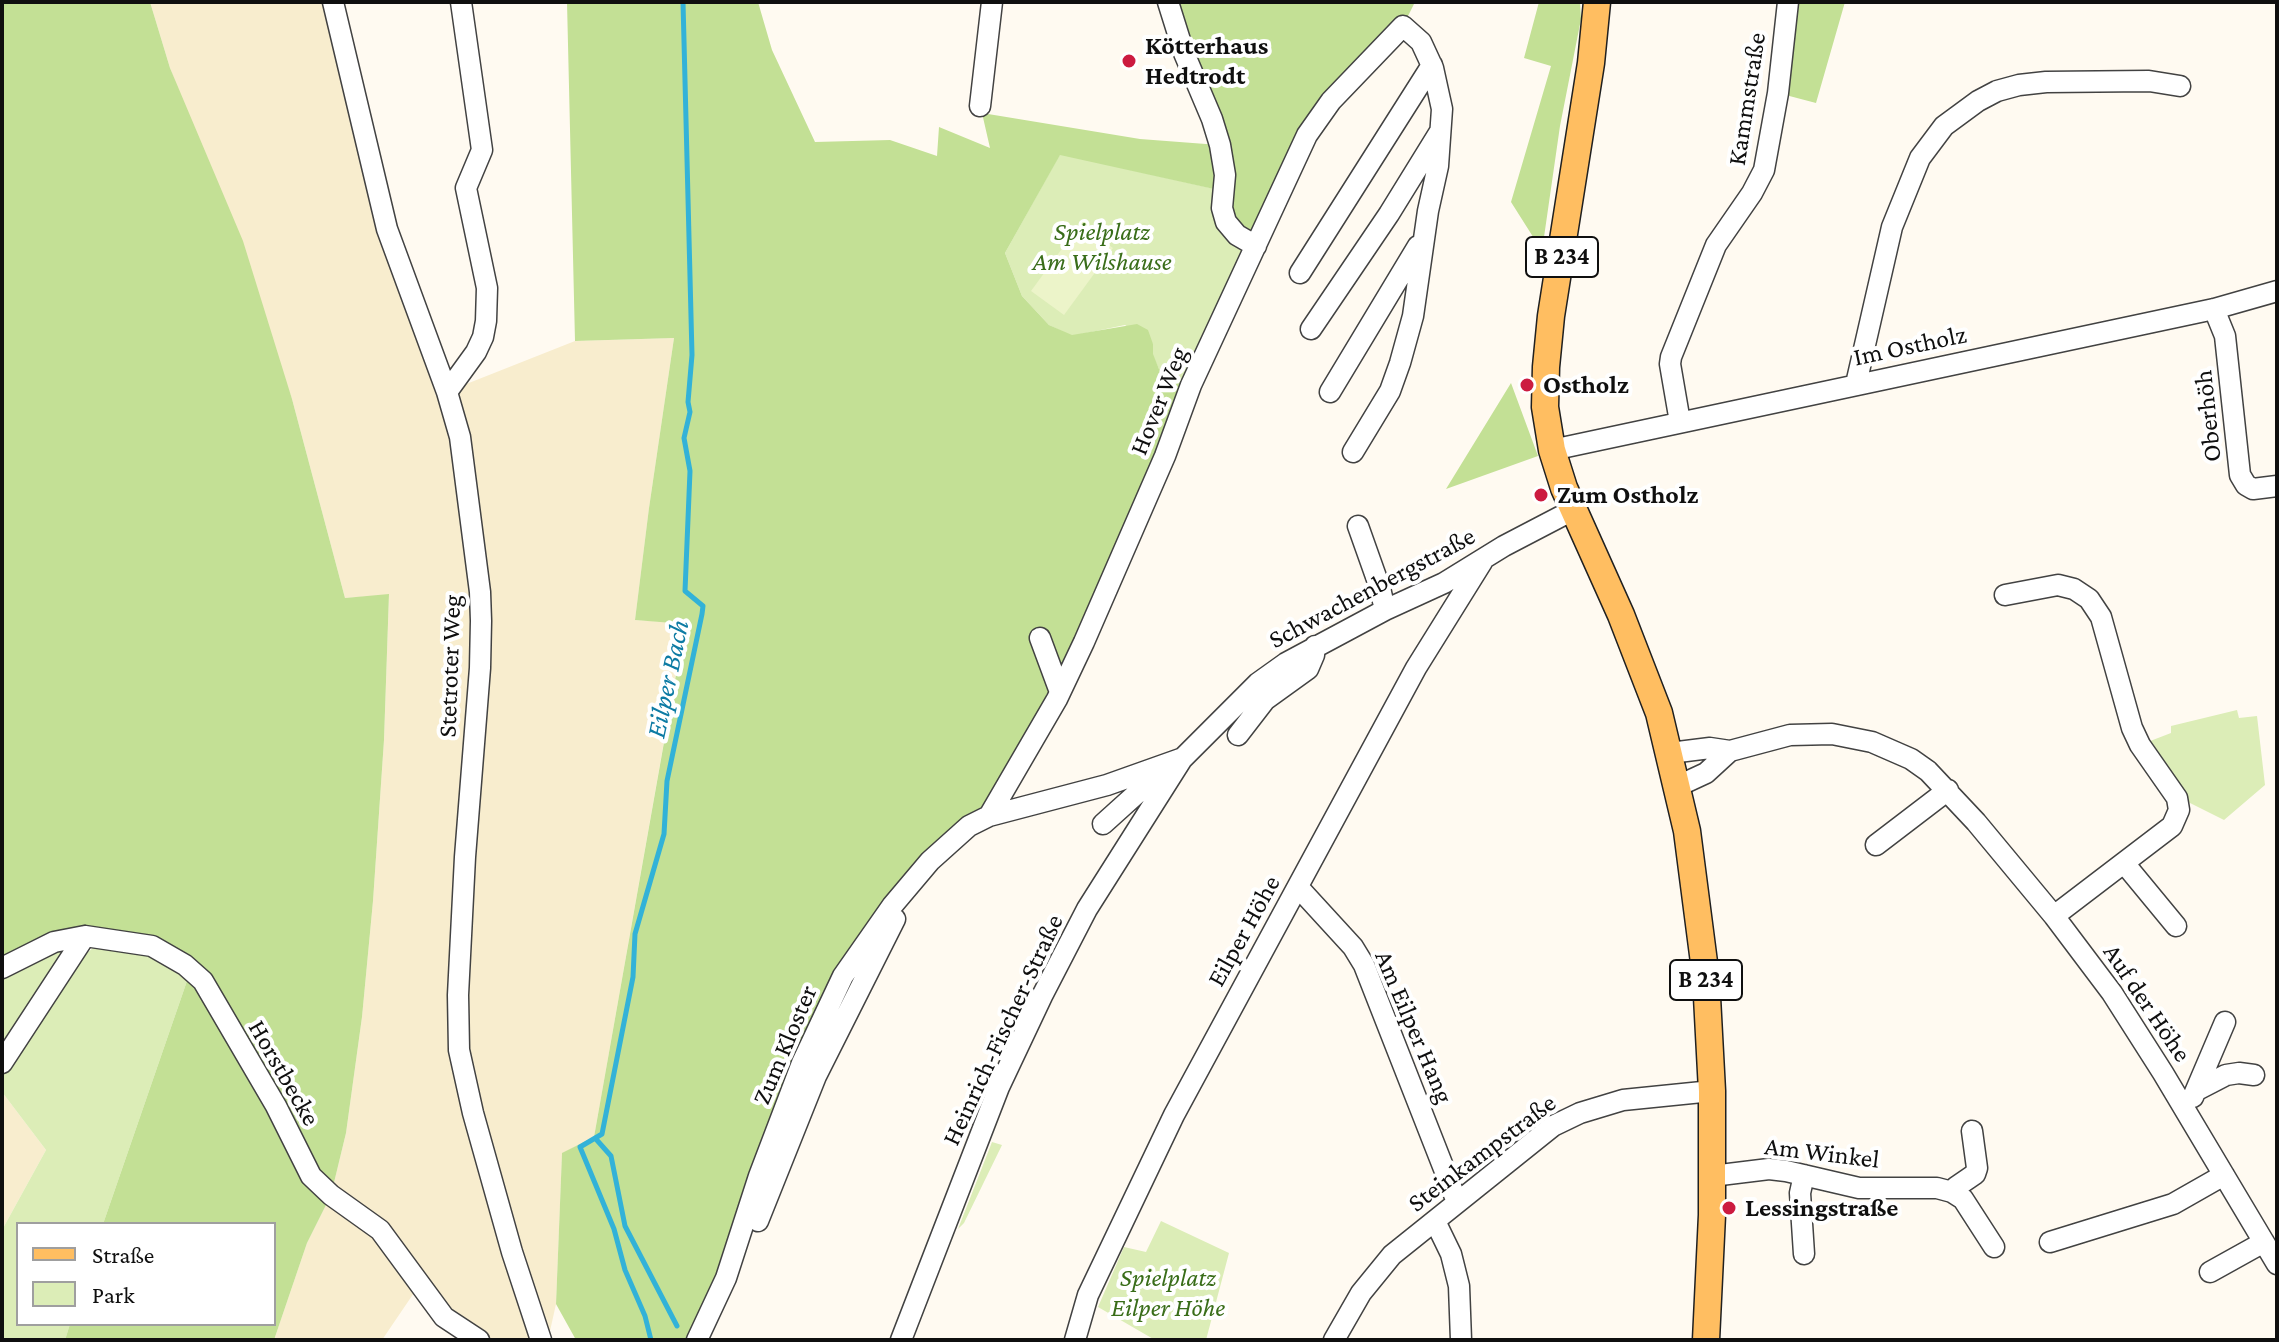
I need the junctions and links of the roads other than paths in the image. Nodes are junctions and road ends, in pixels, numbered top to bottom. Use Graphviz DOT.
graph roads {
  1 [pos="333,2"];
  2 [pos="461,2"];
  3 [pos="992,2"];
  4 [pos="1168,2"];
  5 [pos="1597,2"];
  6 [pos="1788,2"];
  7 [pos="1432,65"];
  8 [pos="2180,86"];
  9 [pos="980,106"];
  10 [pos="1441,130"];
  11 [pos="1424,235"];
  12 [pos="1256,246"];
  13 [pos="1300,273"];
  14 [pos="2277,291"];
  15 [pos="2214,309"];
  16 [pos="1311,329"];
  17 [pos="1856,384"];
  18 [pos="447,392"];
  19 [pos="1330,392"];
  20 [pos="1680,422"];
  21 [pos="1552,450"];
  22 [pos="1353,452"];
  23 [pos="2277,486"];
  24 [pos="1573,510"];
  25 [pos="1358,526"];
  26 [pos="1484,559"];
  27 [pos="2005,595"];
  28 [pos="1385,610"];
  29 [pos="1040,638"];
  30 [pos="1315,646"];
  31 [pos="1060,692"];
  32 [pos="1238,735"];
  33 [pos="1730,751"];
  34 [pos="1670,753"];
  35 [pos="1176,761"];
  36 [pos="1678,786"];
  37 [pos="1948,790"];
  38 [pos="989,816"];
  39 [pos="1103,824"];
  40 [pos="1876,845"];
  41 [pos="2124,863"];
  42 [pos="1298,887"];
  43 [pos="892,906"];
  44 [pos="2054,916"];
  45 [pos="2176,926"];
  46 [pos="85,936"];
  47 [pos="2,968"];
  48 [pos="2225,1022"];
  49 [pos="2,1063"];
  50 [pos="2254,1075"];
  51 [pos="1712,1091"];
  52 [pos="1972,1131"];
  53 [pos="1804,1175"];
  54 [pos="2224,1175"];
  55 [pos="1712,1176"];
  56 [pos="1952,1192"];
  57 [pos="1457,1202"];
  58 [pos="758,1221"];
  59 [pos="1435,1221"];
  60 [pos="2050,1242"];
  61 [pos="2264,1242"];
  62 [pos="1994,1247"];
  63 [pos="1804,1254"];
  64 [pos="2277,1264"];
  65 [pos="2210,1272"];
  66 [pos="479,1340"];
  67 [pos="541,1340"];
  68 [pos="697,1340"];
  69 [pos="901,1340"];
  70 [pos="1075,1340"];
  71 [pos="1334,1340"];
  72 [pos="1461,1340"];
  73 [pos="1706,1340"];
  1 -- 18 [label="street, Stetroter Weg"];
  2 -- 18 [label="street"];
  3 -- 9 [label="street"];
  4 -- 12 [label="street"];
  5 -- 21 [label="main road, B 234"];
  6 -- 20 [label="street, Kammstraße"];
  7 -- 10 [label="street"];
  7 -- 12 [label="street, Hover Weg"];
  7 -- 13 [label="street"];
  8 -- 17 [label="street"];
  10 -- 11 [label="street"];
  10 -- 16 [label="street"];
  11 -- 19 [label="street"];
  11 -- 22 [label="street"];
  12 -- 31 [label="street, Hover Weg"];
  14 -- 15 [label="street, Im Ostholz"];
  15 -- 17 [label="street, Im Ostholz"];
  15 -- 23 [label="street, Oberhöh"];
  17 -- 20 [label="street, Im Ostholz"];
  18 -- 67 [label="street, Stetroter Weg"];
  20 -- 21 [label="street, Im Ostholz"];
  21 -- 24 [label="main road, B 234"];
  24 -- 26 [label="street, Schwachenbergstraße"];
  24 -- 34 [label="main road, B 234"];
  25 -- 28 [label="street"];
  26 -- 28 [label="street, Schwachenbergstraße"];
  26 -- 42 [label="street, Eilper Höhe"];
  27 -- 41 [label="street"];
  28 -- 30 [label="street, Schwachenbergstraße"];
  29 -- 31 [label="street"];
  30 -- 32 [label="street"];
  30 -- 35 [label="street, Schwachenbergstraße"];
  31 -- 38 [label="street, Hover Weg"];
  33 -- 34 [label="street, Auf der Höhe"];
  33 -- 36 [label="street, Auf der Höhe"];
  33 -- 37 [label="street, Auf der Höhe"];
  34 -- 36 [label="main road, B 234"];
  35 -- 38 [label="street, Schwachenbergstraße"];
  35 -- 39 [label="street"];
  35 -- 69 [label="street, Heinrich-Fischer-Straße"];
  36 -- 51 [label="main road, B 234"];
  37 -- 40 [label="street"];
  37 -- 44 [label="street, Auf der Höhe"];
  38 -- 43 [label="street, Zum Kloster"];
  41 -- 44 [label="street"];
  41 -- 45 [label="street"];
  42 -- 57 [label="street, Am Eilper Hang"];
  42 -- 70 [label="street, Eilper Höhe"];
  43 -- 58 [label="street"];
  43 -- 68 [label="street, Zum Kloster"];
  44 -- 54 [label="street, Auf der Höhe"];
  46 -- 47 [label="street, Horstbecke"];
  46 -- 49 [label="street"];
  46 -- 66 [label="street, Horstbecke"];
  48 -- 50 [label="street"];
  51 -- 55 [label="main road, B 234"];
  51 -- 57 [label="street, Steinkampstraße"];
  52 -- 56 [label="street"];
  53 -- 55 [label="street, Am Winkel"];
  53 -- 56 [label="street, Am Winkel"];
  53 -- 63 [label="street"];
  54 -- 60 [label="street"];
  54 -- 61 [label="street, Auf der Höhe"];
  55 -- 73 [label="main road, B 234"];
  56 -- 62 [label="street"];
  57 -- 59 [label="street, Steinkampstraße"];
  59 -- 71 [label="street, Steinkampstraße"];
  59 -- 72 [label="street"];
  61 -- 64 [label="street, Auf der Höhe"];
  61 -- 65 [label="street"];
}
